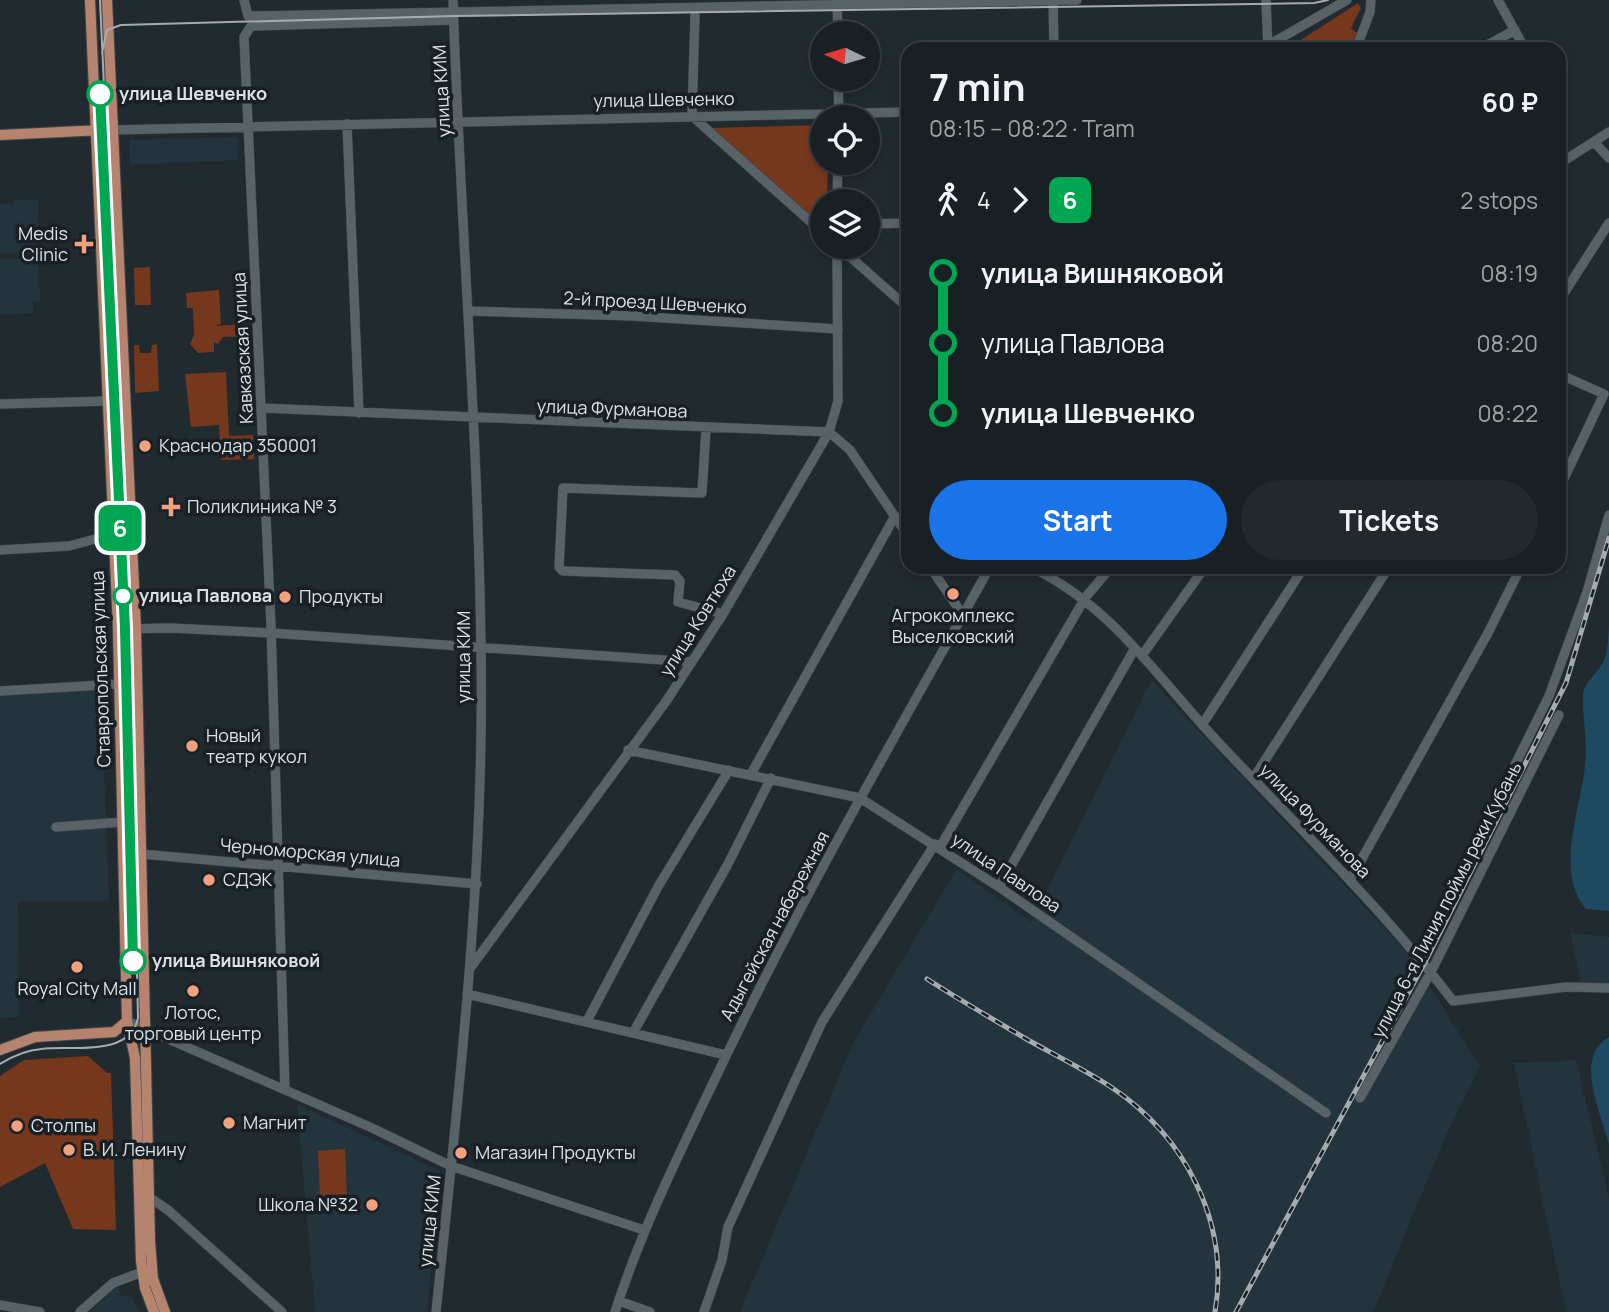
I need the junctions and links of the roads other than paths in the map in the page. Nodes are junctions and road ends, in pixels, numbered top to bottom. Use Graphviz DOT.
graph roads {
  1 [pos="90,0"];
  2 [pos="107,0"];
  3 [pos="244,0"];
  4 [pos="1053,0"];
  5 [pos="1077,0"];
  6 [pos="1347,0"];
  7 [pos="1371,0"];
  8 [pos="1498,0"];
  9 [pos="1266,1"];
  10 [pos="837,2"];
  11 [pos="696,3"];
  12 [pos="453,10"];
  13 [pos="695,16"];
  14 [pos="249,21"];
  15 [pos="838,21"];
  16 [pos="1515,30"];
  17 [pos="1054,42"];
  18 [pos="1268,42"];
  19 [pos="1278,42"];
  20 [pos="1359,42"];
  21 [pos="1493,42"];
  22 [pos="1521,42"];
  23 [pos="901,112"];
  24 [pos="880,113"];
  25 [pos="810,115"];
  26 [pos="692,116"];
  27 [pos="460,122"];
  28 [pos="347,124"];
  29 [pos="248,126"];
  30 [pos="112,130"];
  31 [pos="95,131"];
  32 [pos="1609,132"];
  33 [pos="0,135"];
  34 [pos="1594,142"];
  35 [pos="1609,158"];
  36 [pos="1566,160"];
  37 [pos="810,221"];
  38 [pos="901,223"];
  39 [pos="1609,223"];
  40 [pos="880,224"];
  41 [pos="838,259"];
  42 [pos="852,259"];
  43 [pos="1566,291"];
  44 [pos="901,302"];
  45 [pos="470,311"];
  46 [pos="838,329"];
  47 [pos="1566,377"];
  48 [pos="1607,394"];
  49 [pos="108,401"];
  50 [pos="0,404"];
  51 [pos="262,408"];
  52 [pos="359,413"];
  53 [pos="476,419"];
  54 [pos="706,429"];
  55 [pos="829,432"];
  56 [pos="1566,475"];
  57 [pos="1609,515"];
  58 [pos="895,516"];
  59 [pos="901,525"];
  60 [pos="114,534"];
  61 [pos="0,550"];
  62 [pos="935,574"];
  63 [pos="986,574"];
  64 [pos="1046,574"];
  65 [pos="1105,574"];
  66 [pos="1200,574"];
  67 [pos="1299,574"];
  68 [pos="1385,574"];
  69 [pos="1518,574"];
  70 [pos="1085,598"];
  71 [pos="723,614"];
  72 [pos="963,615"];
  73 [pos="118,629"];
  74 [pos="136,629"];
  75 [pos="271,633"];
  76 [pos="481,649"];
  77 [pos="1139,651"];
  78 [pos="692,662"];
  79 [pos="119,684"];
  80 [pos="0,691"];
  81 [pos="1559,715"];
  82 [pos="1202,725"];
  83 [pos="628,750"];
  84 [pos="729,770"];
  85 [pos="751,774"];
  86 [pos="771,778"];
  87 [pos="1253,779"];
  88 [pos="860,798"];
  89 [pos="122,822"];
  90 [pos="56,827"];
  91 [pos="937,846"];
  92 [pos="141,854"];
  93 [pos="279,864"];
  94 [pos="1350,880"];
  95 [pos="477,884"];
  96 [pos="999,887"];
  97 [pos="1420,957"];
  98 [pos="470,968"];
  99 [pos="1431,972"];
  100 [pos="1609,988"];
  101 [pos="467,994"];
  102 [pos="127,1021"];
  103 [pos="587,1021"];
  104 [pos="146,1028"];
  105 [pos="634,1031"];
  106 [pos="95,1035"];
  107 [pos="132,1042"];
  108 [pos="0,1049"];
  109 [pos="726,1055"];
  110 [pos="285,1090"];
  111 [pos="1360,1098"];
  112 [pos="1326,1113"];
  113 [pos="146,1120"];
  114 [pos="451,1166"];
  115 [pos="149,1197"];
  116 [pos="644,1230"];
  117 [pos="142,1272"];
  118 [pos="619,1301"];
  119 [pos="0,1307"];
  120 [pos="40,1312"];
  121 [pos="79,1312"];
  122 [pos="154,1312"];
  123 [pos="165,1312"];
  124 [pos="282,1312"];
  125 [pos="436,1312"];
  126 [pos="615,1312"];
  127 [pos="650,1312"];
  128 [pos="704,1312"];
  1 -- 31 [label="main road, Ставропольская улица"];
  2 -- 30 [label="main road, Ставропольская улица"];
  3 -- 14 [label="street, Кавказская улица"];
  4 -- 5 [label="street"];
  4 -- 10 [label="street"];
  4 -- 17 [label="street"];
  6 -- 19 [label="street"];
  7 -- 20 [label="street"];
  8 -- 16 [label="street"];
  9 -- 18 [label="street"];
  10 -- 11 [label="street"];
  10 -- 15 [label="street"];
  11 -- 12 [label="street"];
  12 -- 14 [label="street"];
  12 -- 27 [label="street, улица КИМ"];
  13 -- 26 [label="street"];
  14 -- 29 [label="street, Кавказская улица"];
  16 -- 21 [label="street"];
  16 -- 22 [label="street"];
  23 -- 24 [label="street, улица Шевченко"];
  25 -- 26 [label="street, улица Шевченко"];
  26 -- 27 [label="street, улица Шевченко"];
  26 -- 37 [label="street"];
  27 -- 28 [label="street, улица Шевченко"];
  27 -- 45 [label="street, улица КИМ"];
  28 -- 29 [label="street, улица Шевченко"];
  28 -- 52 [label="street"];
  29 -- 30 [label="street, улица Шевченко"];
  29 -- 51 [label="street, Кавказская улица"];
  30 -- 31 [label="main road, улица Шевченко"];
  30 -- 74 [label="main road, Ставропольская улица"];
  31 -- 33 [label="main road, улица Шевченко"];
  31 -- 49 [label="main road, Ставропольская улица"];
  32 -- 34 [label="street"];
  34 -- 35 [label="street"];
  34 -- 36 [label="street"];
  38 -- 40 [label="street"];
  39 -- 43 [label="street"];
  41 -- 46 [label="street, улица Ковтюха"];
  42 -- 44 [label="street"];
  45 -- 46 [label="street, 2-й проезд Шевченко"];
  45 -- 53 [label="street, улица КИМ"];
  46 -- 55 [label="street, улица Ковтюха"];
  47 -- 48 [label="street"];
  48 -- 56 [label="street"];
  49 -- 50 [label="street"];
  49 -- 60 [label="main road, Ставропольская улица"];
  51 -- 52 [label="street, улица Фурманова"];
  51 -- 75 [label="street, Кавказская улица"];
  52 -- 53 [label="street, улица Фурманова"];
  53 -- 54 [label="street, улица Фурманова"];
  53 -- 76 [label="street, улица КИМ"];
  54 -- 55 [label="street, улица Фурманова"];
  54 -- 71 [label="street"];
  55 -- 58 [label="street"];
  55 -- 71 [label="street, улица Ковтюха"];
  57 -- 97 [label="street, улица 6-я Линия поймы реки Кубань"];
  58 -- 59 [label="street"];
  58 -- 85 [label="street"];
  60 -- 61 [label="street"];
  60 -- 73 [label="main road, Ставропольская улица"];
  62 -- 72 [label="street"];
  63 -- 72 [label="street, Адыгейская набережная"];
  64 -- 70 [label="street, улица Фурманова"];
  65 -- 70 [label="street"];
  66 -- 77 [label="street"];
  67 -- 82 [label="street"];
  68 -- 87 [label="street"];
  69 -- 94 [label="street"];
  70 -- 77 [label="street, улица Фурманова"];
  70 -- 91 [label="street"];
  71 -- 78 [label="street, улица Ковтюха"];
  72 -- 88 [label="street, Адыгейская набережная"];
  73 -- 74 [label="street"];
  73 -- 79 [label="main road, Ставропольская улица"];
  74 -- 75 [label="street"];
  74 -- 92 [label="main road, Ставропольская улица"];
  75 -- 76 [label="street"];
  75 -- 93 [label="street, Кавказская улица"];
  76 -- 78 [label="street"];
  76 -- 95 [label="street, улица КИМ"];
  77 -- 82 [label="street, улица Фурманова"];
  77 -- 96 [label="street"];
  78 -- 83 [label="street, улица Ковтюха"];
  79 -- 80 [label="street"];
  79 -- 89 [label="main road, Ставропольская улица"];
  81 -- 99 [label="street, улица 6-я Линия поймы реки Кубань"];
  82 -- 87 [label="street, улица Фурманова"];
  83 -- 84 [label="street, улица Павлова"];
  83 -- 98 [label="street, улица Ковтюха"];
  84 -- 85 [label="street, улица Павлова"];
  84 -- 103 [label="street"];
  85 -- 86 [label="street, улица Павлова"];
  86 -- 88 [label="street, улица Павлова"];
  86 -- 105 [label="street"];
  87 -- 94 [label="street, улица Фурманова"];
  88 -- 91 [label="street, улица Павлова"];
  88 -- 109 [label="street, Адыгейская набережная"];
  89 -- 90 [label="street"];
  89 -- 102 [label="main road, Ставропольская улица"];
  91 -- 96 [label="street, улица Павлова"];
  91 -- 128 [label="street"];
  92 -- 93 [label="street, Черноморская улица"];
  92 -- 104 [label="main road, Ставропольская улица"];
  93 -- 95 [label="street, Черноморская улица"];
  93 -- 110 [label="street, Кавказская улица"];
  94 -- 97 [label="street, улица Фурманова"];
  95 -- 98 [label="street, улица КИМ"];
  96 -- 112 [label="street, улица Павлова"];
  97 -- 99 [label="street, улица Фурманова"];
  98 -- 101 [label="street, улица КИМ"];
  99 -- 100 [label="street, улица Фурманова"];
  99 -- 111 [label="street, улица 6-я Линия поймы реки Кубань"];
  101 -- 103 [label="street"];
  101 -- 114 [label="street, улица КИМ"];
  102 -- 104 [label="street"];
  102 -- 106 [label="main road"];
  102 -- 107 [label="main road, Ставропольская улица"];
  103 -- 105 [label="street"];
  104 -- 110 [label="street"];
  104 -- 113 [label="main road, Ставропольская улица"];
  105 -- 109 [label="street"];
  106 -- 107 [label="main road"];
  106 -- 108 [label="main road"];
  107 -- 113 [label="main road, Ставропольская улица"];
  107 -- 117 [label="main road, Ставропольская улица"];
  109 -- 116 [label="street, Адыгейская набережная"];
  110 -- 114 [label="street"];
  113 -- 115 [label="main road, Ставропольская улица"];
  114 -- 116 [label="street"];
  114 -- 125 [label="street, улица КИМ"];
  115 -- 123 [label="main road, Ставропольская улица"];
  115 -- 124 [label="street"];
  116 -- 118 [label="street, Адыгейская набережная"];
  117 -- 121 [label="street"];
  117 -- 122 [label="main road, Ставропольская улица"];
  118 -- 126 [label="street, Адыгейская набережная"];
  118 -- 127 [label="street"];
  119 -- 120 [label="street"];
}
